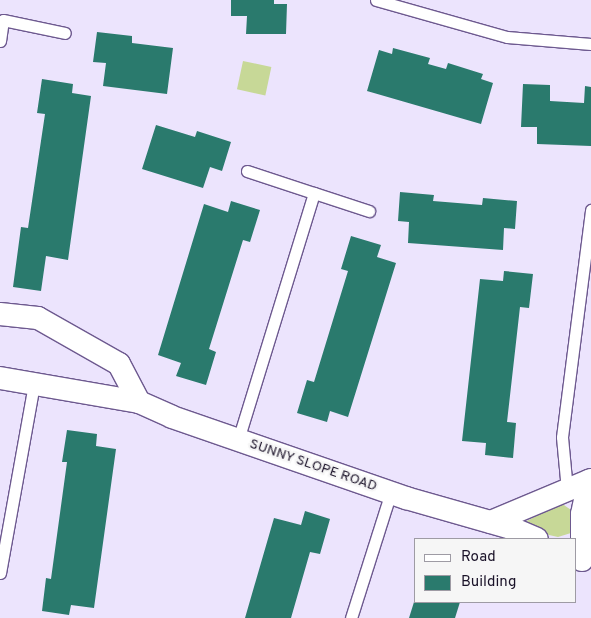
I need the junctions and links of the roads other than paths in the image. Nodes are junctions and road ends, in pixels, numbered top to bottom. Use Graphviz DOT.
graph roads {
  1 [pos="376,0"];
  2 [pos="2,19"];
  3 [pos="65,33"];
  4 [pos="0,41"];
  5 [pos="591,44"];
  6 [pos="247,171"];
  7 [pos="314,193"];
  8 [pos="591,210"];
  9 [pos="368,211"];
  10 [pos="0,314"];
  11 [pos="0,378"];
  12 [pos="34,384"];
  13 [pos="139,402"];
  14 [pos="238,440"];
  15 [pos="590,480"];
  16 [pos="567,490"];
  17 [pos="391,492"];
  18 [pos="491,522"];
  19 [pos="534,538"];
  20 [pos="583,560"];
  21 [pos="0,573"];
  22 [pos="351,618"];
  1 -- 5 [label="lane"];
  2 -- 3 [label="lane"];
  2 -- 4 [label="lane"];
  6 -- 7 [label="lane"];
  7 -- 9 [label="lane"];
  7 -- 14 [label="lane"];
  8 -- 16 [label="lane"];
  10 -- 13 [label="street"];
  11 -- 12 [label="street, SUNNY SLOPE ROAD"];
  12 -- 13 [label="street, SUNNY SLOPE ROAD"];
  12 -- 21 [label="lane"];
  13 -- 14 [label="street, SUNNY SLOPE ROAD"];
  14 -- 17 [label="street, SUNNY SLOPE ROAD"];
  15 -- 16 [label="street"];
  15 -- 20 [label="street"];
  16 -- 18 [label="street"];
  17 -- 18 [label="street, SUNNY SLOPE ROAD"];
  17 -- 22 [label="lane"];
  18 -- 19 [label="street, SUNNY SLOPE ROAD"];
}
